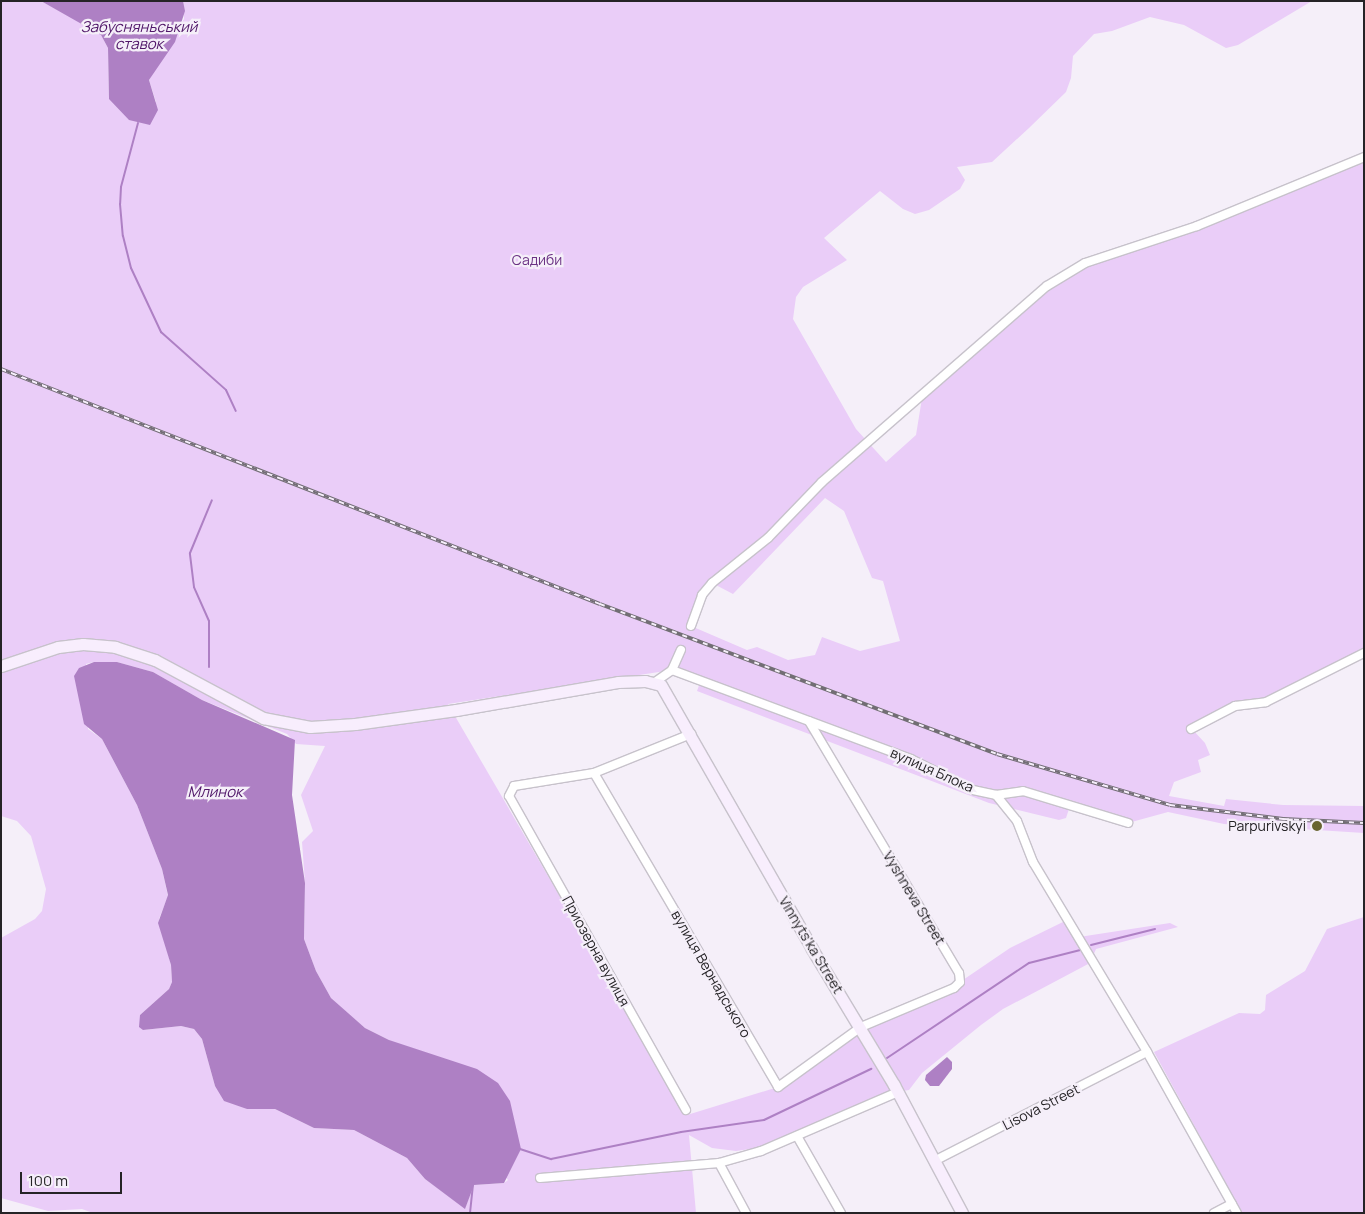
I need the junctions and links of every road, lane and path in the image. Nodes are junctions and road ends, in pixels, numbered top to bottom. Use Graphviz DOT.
graph roads {
  1 [pos="1364,157"];
  2 [pos="691,626"];
  3 [pos="681,650"];
  4 [pos="1364,653"];
  5 [pos="1,666"];
  6 [pos="672,670"];
  7 [pos="655,682"];
  8 [pos="809,721"];
  9 [pos="1191,729"];
  10 [pos="691,734"];
  11 [pos="594,773"];
  12 [pos="996,796"];
  13 [pos="1128,823"];
  14 [pos="861,1027"];
  15 [pos="1147,1052"];
  16 [pos="898,1092"];
  17 [pos="686,1110"];
  18 [pos="797,1136"];
  19 [pos="934,1161"];
  20 [pos="719,1163"];
  21 [pos="540,1178"];
  22 [pos="1232,1204"];
  23 [pos="746,1213"];
  24 [pos="841,1213"];
  25 [pos="962,1213"];
  26 [pos="1214,1213"];
  27 [pos="1237,1213"];
  1 -- 2 [label="street"];
  3 -- 6 [label="street"];
  4 -- 9 [label="street"];
  5 -- 7 [label="street"];
  6 -- 7 [label="street"];
  6 -- 8 [label="street, вулиця Блока"];
  7 -- 10 [label="street, Vinnyts'ka Street"];
  8 -- 12 [label="street, вулиця Блока"];
  8 -- 14 [label="street, Vyshneva Street"];
  10 -- 11 [label="street"];
  10 -- 14 [label="street, Vinnyts'ka Street"];
  11 -- 14 [label="street, вулиця Вернадського"];
  11 -- 17 [label="street, Приозерна вулиця"];
  12 -- 13 [label="street"];
  12 -- 15 [label="street"];
  14 -- 16 [label="street, Vinnyts'ka Street"];
  15 -- 19 [label="street, Lisova Street"];
  15 -- 22 [label="street"];
  16 -- 18 [label="street"];
  16 -- 19 [label="street, Vinnyts'ka Street"];
  18 -- 20 [label="street"];
  18 -- 24 [label="street"];
  19 -- 25 [label="street, Vinnyts'ka Street"];
  20 -- 21 [label="street"];
  20 -- 23 [label="street"];
  22 -- 26 [label="street"];
  22 -- 27 [label="street"];
}
